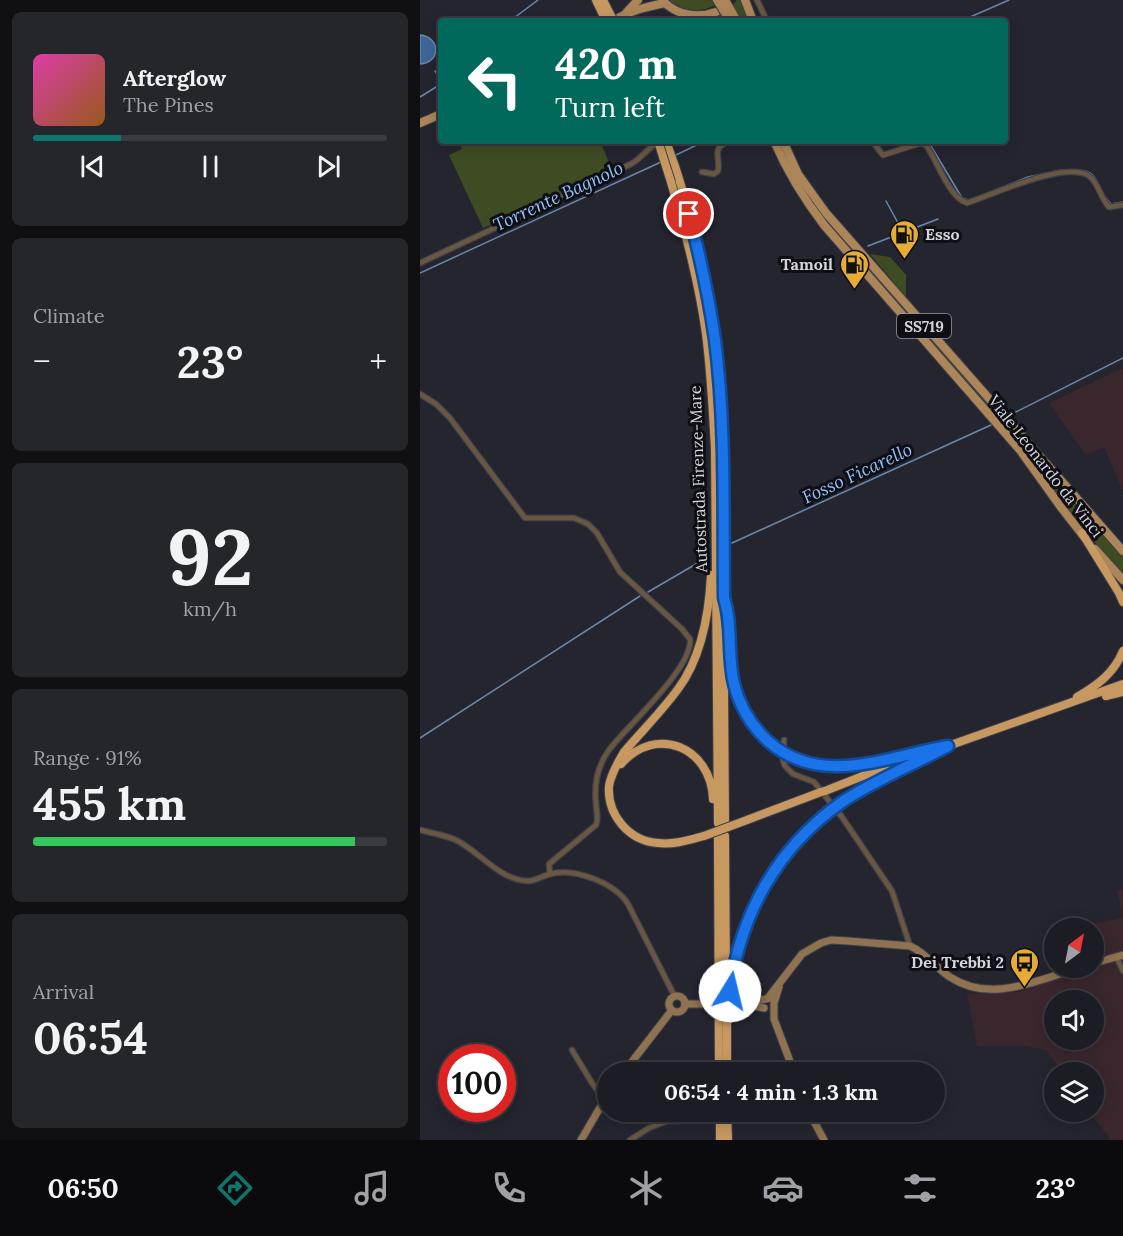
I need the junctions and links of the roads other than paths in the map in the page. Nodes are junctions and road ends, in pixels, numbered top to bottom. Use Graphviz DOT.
graph roads {
  1 [pos="596,0"];
  2 [pos="603,0"];
  3 [pos="638,0"];
  4 [pos="717,0"];
  5 [pos="725,0"];
  6 [pos="746,0"];
  7 [pos="757,0"];
  8 [pos="663,1"];
  9 [pos="716,12"];
  10 [pos="625,14"];
  11 [pos="691,15"];
  12 [pos="609,18"];
  13 [pos="610,18"];
  14 [pos="613,18"];
  15 [pos="698,18"];
  16 [pos="728,18"];
  17 [pos="735,18"];
  18 [pos="752,18"];
  19 [pos="766,18"];
  20 [pos="438,115"];
  21 [pos="420,123"];
  22 [pos="657,144"];
  23 [pos="663,144"];
  24 [pos="722,144"];
  25 [pos="776,144"];
  26 [pos="784,144"];
  27 [pos="875,144"];
  28 [pos="918,144"];
  29 [pos="924,144"];
  30 [pos="702,172"];
  31 [pos="675,180"];
  32 [pos="1123,206"];
  33 [pos="420,263"];
  34 [pos="420,394"];
  35 [pos="715,534"];
  36 [pos="1082,534"];
  37 [pos="1123,551"];
  38 [pos="1123,580"];
  39 [pos="724,598"];
  40 [pos="1123,603"];
  41 [pos="1123,651"];
  42 [pos="1123,684"];
  43 [pos="1123,692"];
  44 [pos="1062,706"];
  45 [pos="784,740"];
  46 [pos="948,746"];
  47 [pos="611,779"];
  48 [pos="719,823"];
  49 [pos="420,830"];
  50 [pos="550,874"];
  51 [pos="910,946"];
  52 [pos="1120,955"];
  53 [pos="1104,960"];
  54 [pos="1123,970"];
  55 [pos="1046,978"];
  56 [pos="675,997"];
  57 [pos="685,1004"];
  58 [pos="768,1004"];
  59 [pos="672,1010"];
  60 [pos="727,1024"];
  61 [pos="572,1050"];
  62 [pos="632,1062"];
  63 [pos="719,1062"];
  64 [pos="727,1062"];
  65 [pos="790,1062"];
  66 [pos="597,1088"];
  67 [pos="597,1112"];
  68 [pos="665,1122"];
  69 [pos="720,1122"];
  70 [pos="727,1122"];
  71 [pos="814,1122"];
  72 [pos="581,1140"];
  73 [pos="630,1140"];
  74 [pos="720,1140"];
  75 [pos="728,1140"];
  76 [pos="824,1140"];
  1 -- 12 [label="highway"];
  2 -- 13 [label="highway"];
  3 -- 10 [label="main road"];
  4 -- 16 [label="main road, bridge"];
  5 -- 17 [label="main road, bridge"];
  6 -- 18 [label="main road"];
  7 -- 19 [label="street"];
  8 -- 10 [label="main road"];
  8 -- 11 [label="main road"];
  9 -- 11 [label="main road"];
  10 -- 14 [label="main road"];
  11 -- 15 [label="main road"];
  20 -- 21 [label="main road"];
  22 -- 33 [label="street"];
  23 -- 31 [label="highway, Autostrada Firenze-Mare, bridge"];
  24 -- 30 [label="street"];
  25 -- 36 [label="main road, Viale Leonardo da Vinci / SS719"];
  26 -- 37 [label="main road, Viale Leonardo da Vinci / SS719"];
  27 -- 28 [label="street"];
  29 -- 32 [label="street"];
  31 -- 35 [label="highway, Autostrada Firenze-Mare"];
  31 -- 39 [label="highway, Autostrada Firenze-Mare"];
  34 -- 50 [label="street"];
  35 -- 47 [label="highway"];
  35 -- 48 [label="highway, Autostrada Firenze-Mare"];
  36 -- 38 [label="main road, Viale Leonardo da Vinci / SS719"];
  36 -- 40 [label="highway"];
  39 -- 46 [label="highway"];
  39 -- 48 [label="highway, Autostrada Firenze-Mare"];
  41 -- 44 [label="highway"];
  42 -- 44 [label="highway"];
  43 -- 44 [label="highway"];
  44 -- 46 [label="highway"];
  45 -- 51 [label="street"];
  46 -- 47 [label="highway, bridge"];
  46 -- 60 [label="highway"];
  47 -- 48 [label="highway"];
  49 -- 50 [label="street"];
  50 -- 56 [label="street"];
  51 -- 55 [label="street"];
  51 -- 58 [label="street"];
  52 -- 53 [label="street"];
  52 -- 54 [label="street"];
  56 -- 57 [label="street"];
  56 -- 59 [label="street"];
  57 -- 58 [label="street, bridge"];
  57 -- 59 [label="street"];
  58 -- 65 [label="street"];
  59 -- 62 [label="street"];
  60 -- 63 [label="highway"];
  60 -- 64 [label="highway"];
  61 -- 66 [label="street"];
  67 -- 72 [label="street"];
  68 -- 73 [label="street"];
  69 -- 74 [label="highway"];
  70 -- 75 [label="highway"];
  71 -- 76 [label="street"];
}
